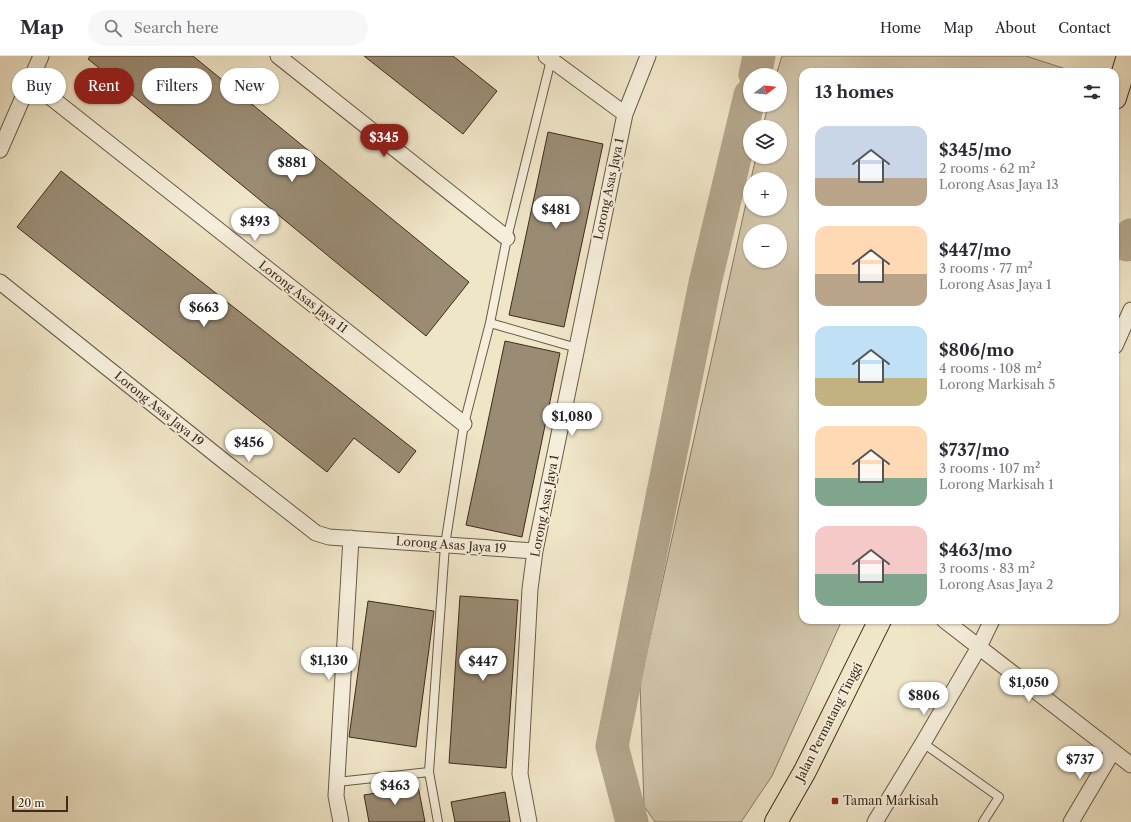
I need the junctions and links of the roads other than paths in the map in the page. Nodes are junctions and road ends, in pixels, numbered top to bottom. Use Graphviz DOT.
graph roads {
  1 [pos="41,56"];
  2 [pos="278,56"];
  3 [pos="648,56"];
  4 [pos="1128,56"];
  5 [pos="548,58"];
  6 [pos="36,68"];
  7 [pos="1119,85"];
  8 [pos="20,104"];
  9 [pos="59,104"];
  10 [pos="625,114"];
  11 [pos="0,150"];
  12 [pos="507,238"];
  13 [pos="0,282"];
  14 [pos="1131,310"];
  15 [pos="490,322"];
  16 [pos="1119,337"];
  17 [pos="577,348"];
  18 [pos="464,424"];
  19 [pos="351,538"];
  20 [pos="445,545"];
  21 [pos="535,551"];
  22 [pos="878,624"];
  23 [pos="949,624"];
  24 [pos="990,624"];
  25 [pos="980,647"];
  26 [pos="923,743"];
  27 [pos="1113,751"];
  28 [pos="1131,765"];
  29 [pos="429,772"];
  30 [pos="337,782"];
  31 [pos="341,822"];
  32 [pos="438,822"];
  33 [pos="529,822"];
  34 [pos="776,822"];
  35 [pos="875,822"];
  36 [pos="983,822"];
  37 [pos="1071,822"];
  1 -- 6 [label="street"];
  2 -- 12 [label="street"];
  3 -- 10 [label="street, Lorong Asas Jaya 1"];
  4 -- 7 [label="highway"];
  5 -- 10 [label="street"];
  5 -- 12 [label="lane"];
  8 -- 11 [label="street"];
  9 -- 18 [label="street, Lorong Asas Jaya 11"];
  10 -- 17 [label="street, Lorong Asas Jaya 1"];
  12 -- 15 [label="lane"];
  13 -- 19 [label="street, Lorong Asas Jaya 19"];
  14 -- 16 [label="street"];
  15 -- 17 [label="lane"];
  15 -- 18 [label="lane"];
  17 -- 21 [label="street, Lorong Asas Jaya 1"];
  18 -- 20 [label="lane"];
  19 -- 20 [label="street, Lorong Asas Jaya 19"];
  19 -- 30 [label="street"];
  20 -- 21 [label="street, Lorong Asas Jaya 19"];
  20 -- 29 [label="lane"];
  21 -- 33 [label="street, Lorong Asas Jaya 1"];
  22 -- 34 [label="highway, Jalan Permatang Tinggi"];
  23 -- 25 [label="street"];
  24 -- 25 [label="street"];
  25 -- 26 [label="street"];
  25 -- 27 [label="street"];
  26 -- 35 [label="street"];
  26 -- 36 [label="lane"];
  27 -- 28 [label="street"];
  27 -- 37 [label="street"];
  29 -- 30 [label="lane"];
  29 -- 32 [label="lane"];
  30 -- 31 [label="street"];
}
